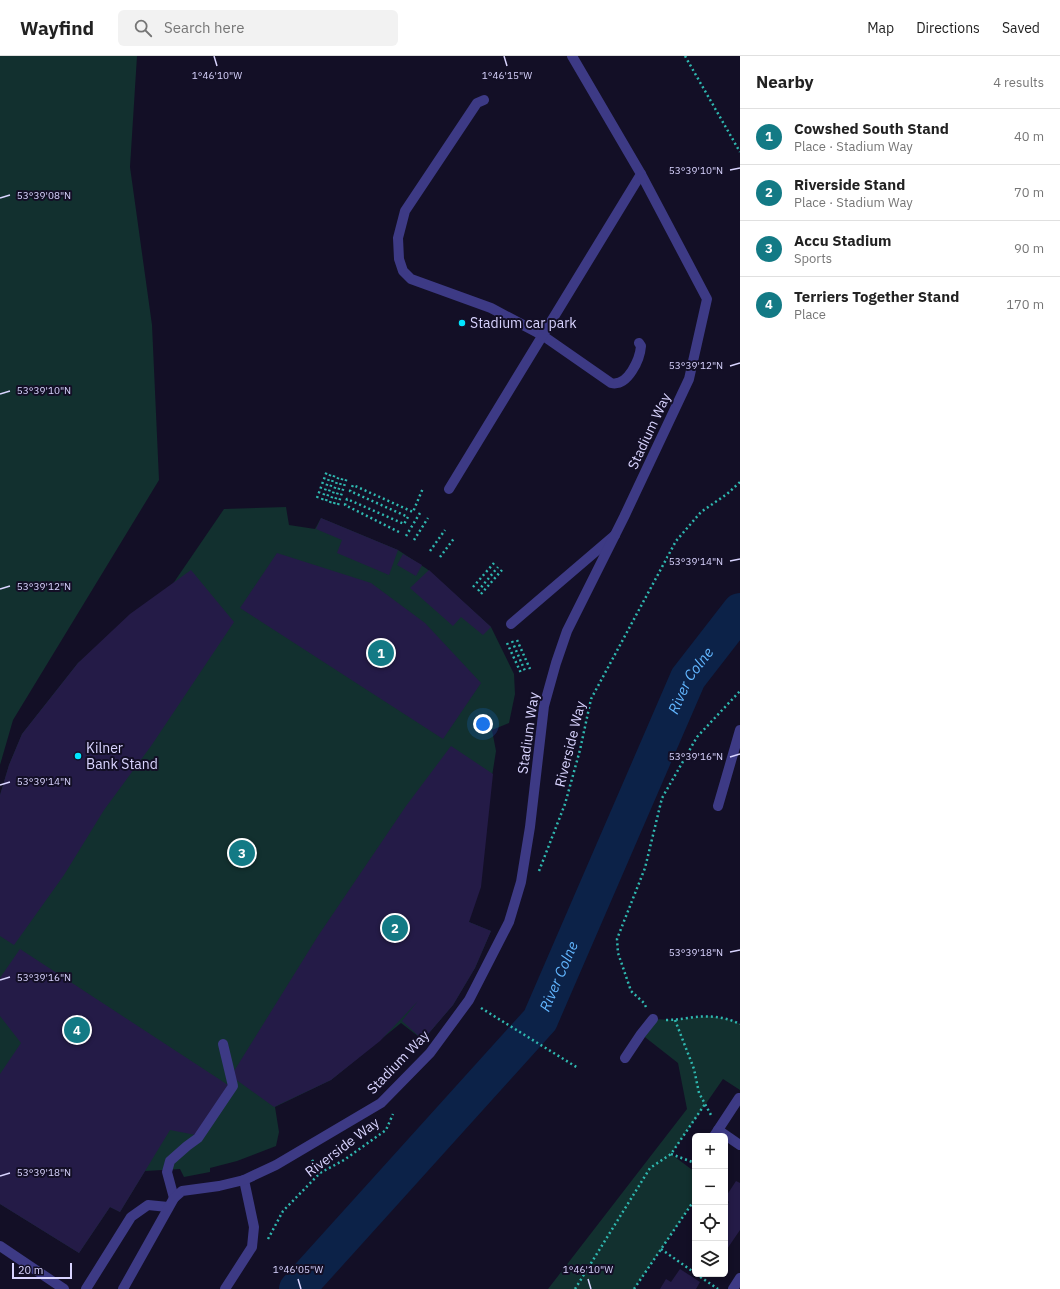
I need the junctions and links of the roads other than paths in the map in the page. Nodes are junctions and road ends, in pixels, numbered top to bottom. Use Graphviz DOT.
graph roads {
  1 [pos="572,56"];
  2 [pos="484,100"];
  3 [pos="641,174"];
  4 [pos="542,335"];
  5 [pos="639,343"];
  6 [pos="449,489"];
  7 [pos="615,535"];
  8 [pos="511,624"];
  9 [pos="740,730"];
  10 [pos="718,806"];
  11 [pos="653,1019"];
  12 [pos="223,1044"];
  13 [pos="625,1058"];
  14 [pos="739,1098"];
  15 [pos="716,1133"];
  16 [pos="728,1139"];
  17 [pos="740,1145"];
  18 [pos="244,1180"];
  19 [pos="171,1202"];
  20 [pos="0,1246"];
  21 [pos="740,1278"];
  22 [pos="52,1286"];
  23 [pos="64,1289"];
  24 [pos="86,1289"];
  25 [pos="123,1289"];
  26 [pos="225,1289"];
  27 [pos="732,1289"];
  1 -- 3 [label="street, Stadium Way"];
  2 -- 4 [label="street"];
  3 -- 4 [label="street"];
  3 -- 7 [label="street, Stadium Way"];
  4 -- 5 [label="street"];
  4 -- 6 [label="street"];
  7 -- 8 [label="street"];
  7 -- 18 [label="street, Stadium Way"];
  9 -- 10 [label="street"];
  11 -- 13 [label="street"];
  12 -- 19 [label="street"];
  14 -- 15 [label="street"];
  16 -- 17 [label="street"];
  18 -- 19 [label="street, Stadium Way"];
  18 -- 26 [label="street"];
  19 -- 24 [label="street"];
  19 -- 25 [label="street"];
  20 -- 22 [label="street"];
  21 -- 27 [label="street"];
  22 -- 23 [label="street"];
}
